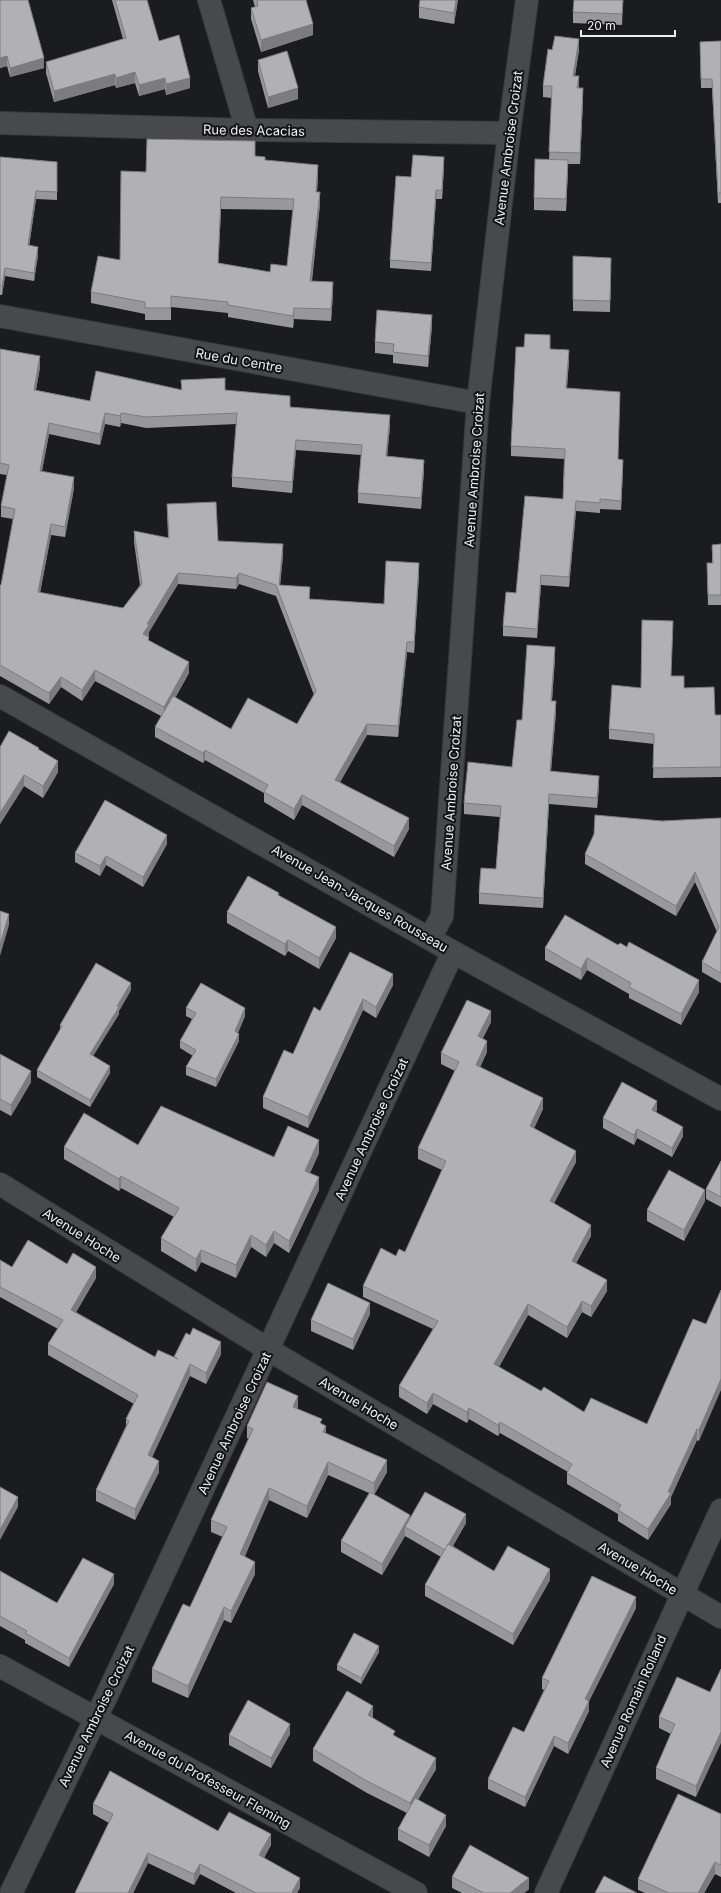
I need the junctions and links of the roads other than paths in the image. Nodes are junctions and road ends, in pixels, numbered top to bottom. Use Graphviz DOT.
graph roads {
  1 [pos="208,0"];
  2 [pos="527,0"];
  3 [pos="0,123"];
  4 [pos="247,130"];
  5 [pos="509,133"];
  6 [pos="0,316"];
  7 [pos="478,403"];
  8 [pos="0,696"];
  9 [pos="430,938"];
  10 [pos="453,952"];
  11 [pos="721,1099"];
  12 [pos="0,1184"];
  13 [pos="268,1349"];
  14 [pos="721,1510"];
  15 [pos="682,1594"];
  16 [pos="721,1617"];
  17 [pos="0,1666"];
  18 [pos="96,1718"];
  19 [pos="11,1893"];
  20 [pos="416,1893"];
  21 [pos="546,1893"];
  1 -- 4 [label="street"];
  2 -- 5 [label="street, Avenue Ambroise Croizat"];
  3 -- 4 [label="street, Rue des Acacias"];
  4 -- 5 [label="street, Rue des Acacias"];
  5 -- 7 [label="street, Avenue Ambroise Croizat"];
  6 -- 7 [label="street, Rue du Centre"];
  7 -- 9 [label="street, Avenue Ambroise Croizat"];
  8 -- 9 [label="street, Avenue Jean-Jacques Rousseau"];
  9 -- 10 [label="street, Avenue Jean-Jacques Rousseau"];
  10 -- 11 [label="street, Avenue Jean-Jacques Rousseau"];
  10 -- 13 [label="street, Avenue Ambroise Croizat"];
  12 -- 13 [label="street, Avenue Hoche"];
  13 -- 15 [label="street, Avenue Hoche"];
  13 -- 18 [label="street, Avenue Ambroise Croizat"];
  14 -- 15 [label="street, Avenue Romain Rolland"];
  15 -- 16 [label="street, Avenue Hoche"];
  15 -- 21 [label="street, Avenue Romain Rolland"];
  17 -- 18 [label="street, Avenue du Professeur Fleming"];
  18 -- 19 [label="street, Avenue Ambroise Croizat"];
  18 -- 20 [label="street, Avenue du Professeur Fleming"];
}
